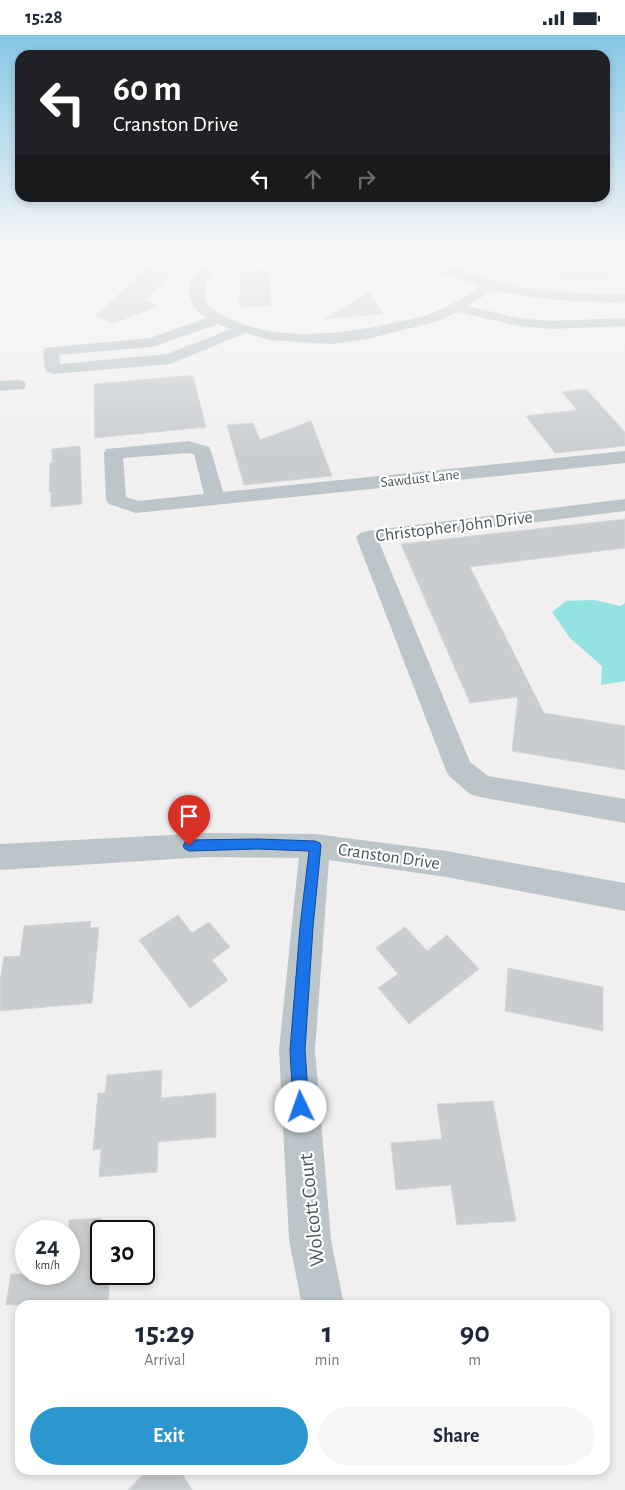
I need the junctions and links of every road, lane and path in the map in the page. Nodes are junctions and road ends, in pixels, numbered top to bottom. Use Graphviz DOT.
graph roads {
  1 [pos="215,320"];
  2 [pos="220,320"];
  3 [pos="426,320"];
  4 [pos="507,320"];
  5 [pos="625,322"];
  6 [pos="244,329"];
  7 [pos="18,385"];
  8 [pos="0,387"];
  9 [pos="625,457"];
  10 [pos="215,498"];
  11 [pos="625,505"];
  12 [pos="625,811"];
  13 [pos="315,846"];
  14 [pos="0,857"];
  15 [pos="625,897"];
  16 [pos="322,1300"];
  1 -- 6 [label="street"];
  2 -- 6 [label="street"];
  3 -- 6 [label="street"];
  4 -- 5 [label="street"];
  7 -- 8 [label="street"];
  9 -- 10 [label="street, Sawdust Lane"];
  10 -- 10 [label="street, Sawdust Lane"];
  11 -- 12 [label="street, Christopher John Drive"];
  13 -- 14 [label="street, Cranston Drive"];
  13 -- 15 [label="street, Cranston Drive"];
  13 -- 16 [label="street, Wolcott Court"];
}
